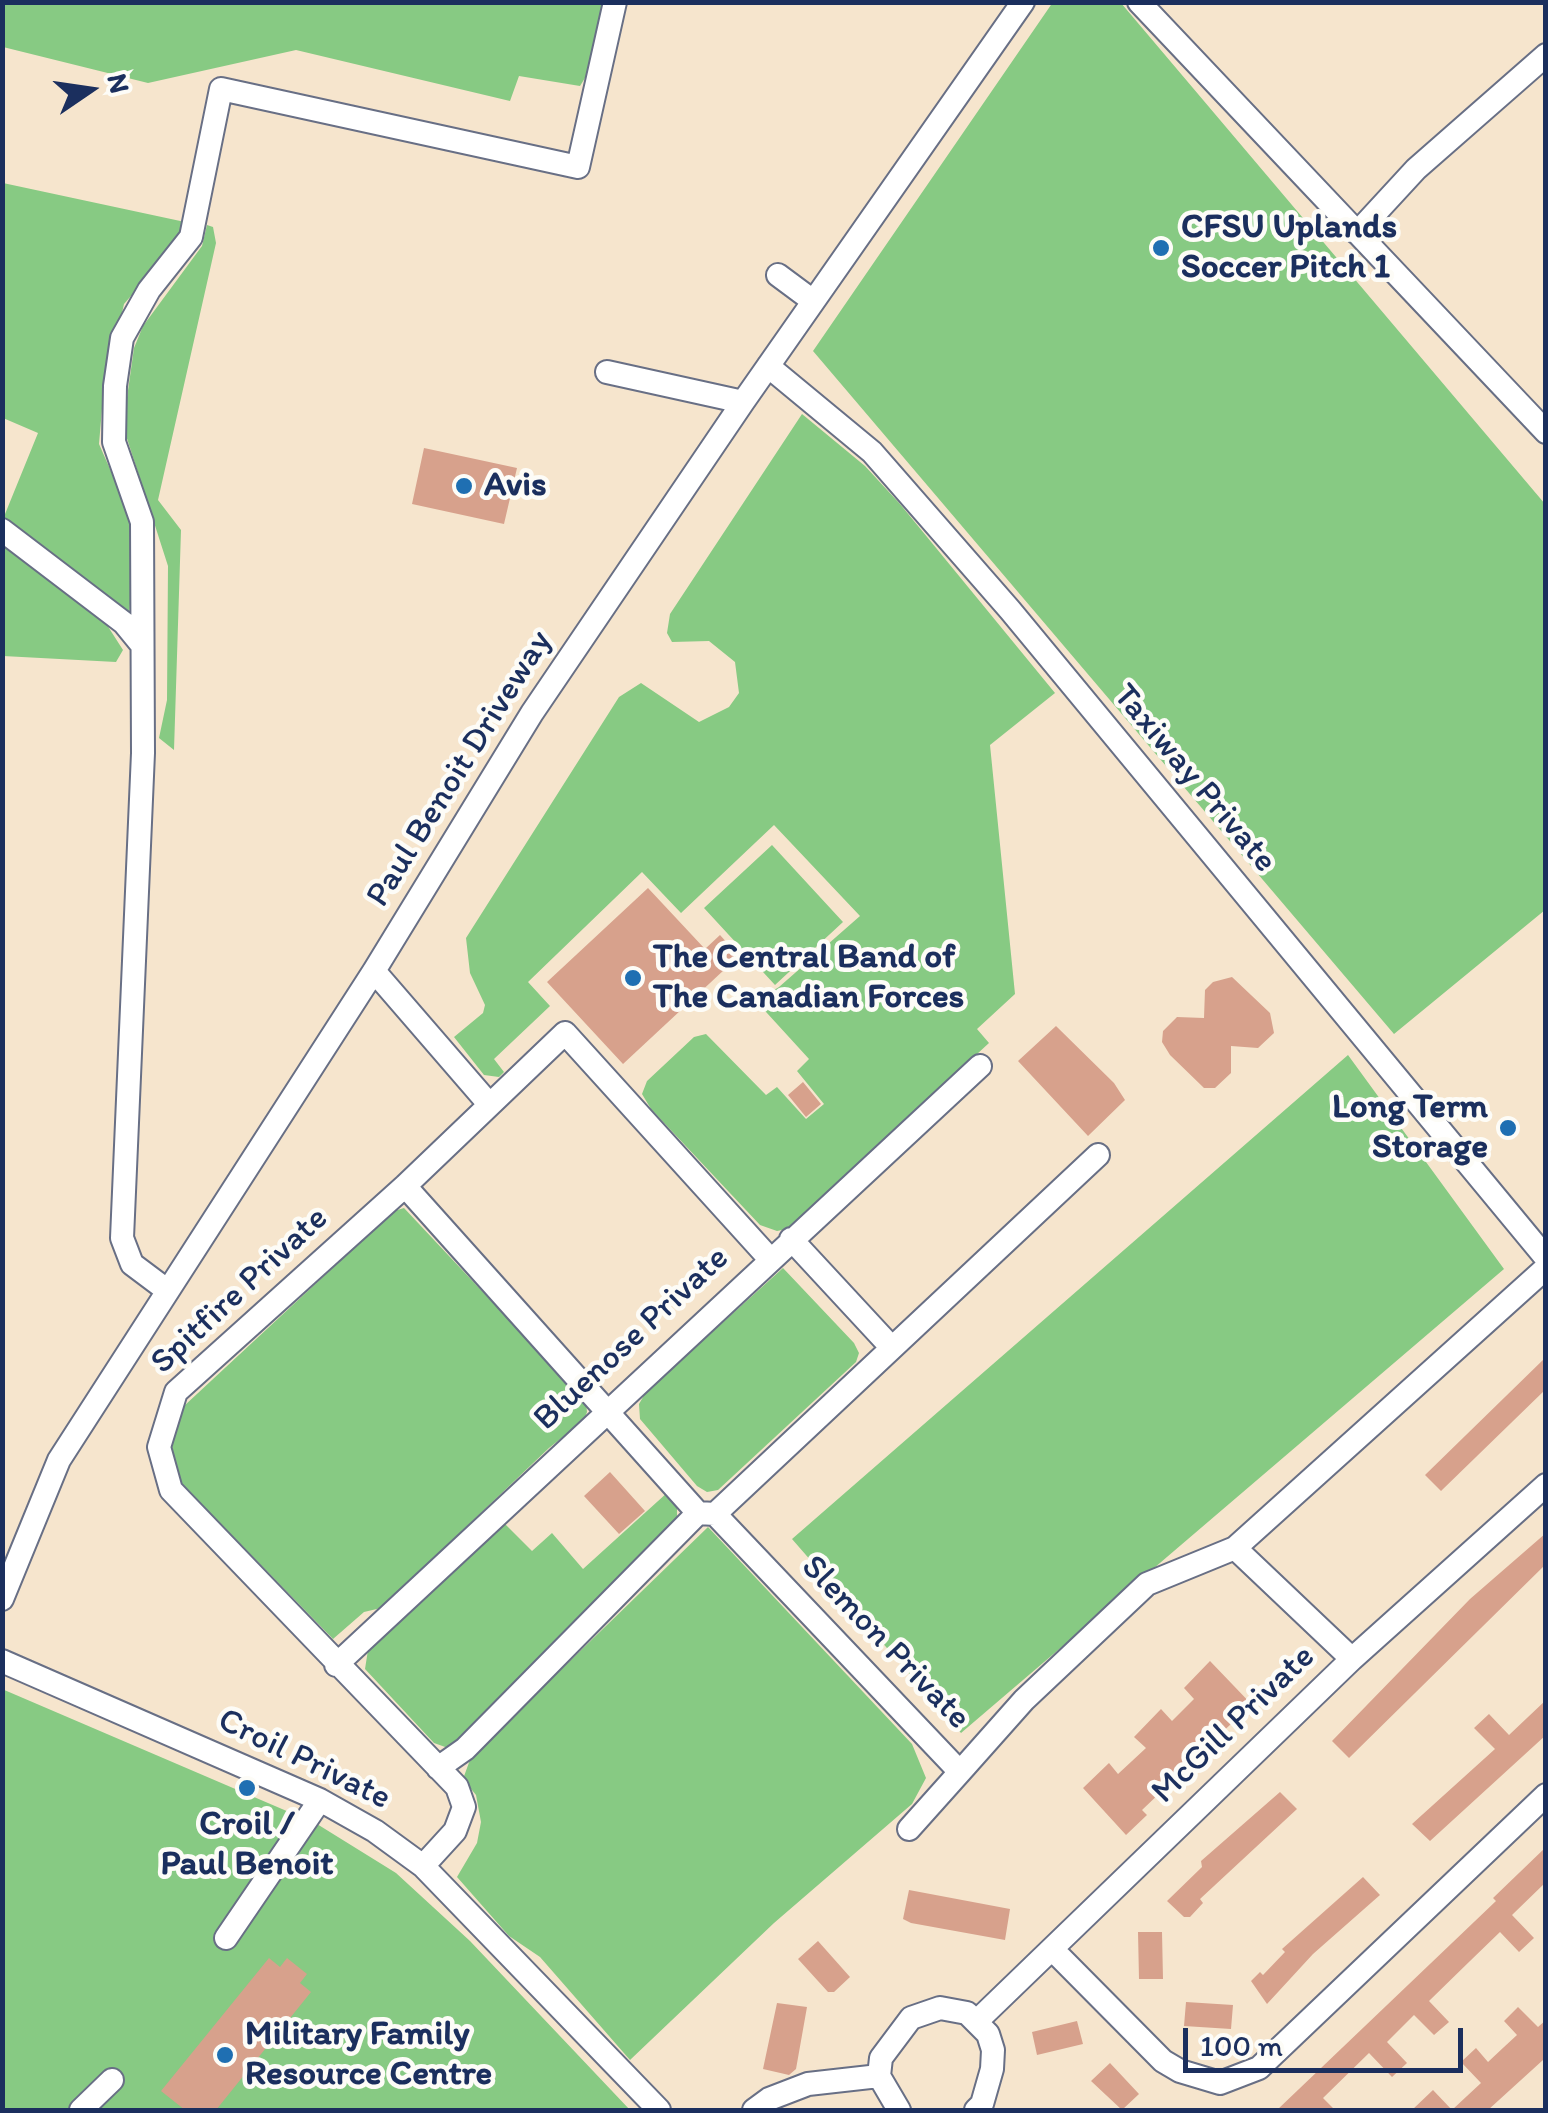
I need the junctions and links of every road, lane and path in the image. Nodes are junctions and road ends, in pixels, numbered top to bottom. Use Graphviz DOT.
graph roads {
  1 [pos="616,2"];
  2 [pos="1023,2"];
  3 [pos="1139,2"];
  4 [pos="1546,54"];
  5 [pos="1358,234"];
  6 [pos="778,275"];
  7 [pos="814,301"];
  8 [pos="768,366"];
  9 [pos="606,372"];
  10 [pos="743,402"];
  11 [pos="1546,432"];
  12 [pos="2,530"];
  13 [pos="142,645"];
  14 [pos="374,970"];
  15 [pos="980,1066"];
  16 [pos="488,1104"];
  17 [pos="1098,1155"];
  18 [pos="405,1186"];
  19 [pos="791,1239"];
  20 [pos="770,1258"];
  21 [pos="1546,1258"];
  22 [pos="1546,1268"];
  23 [pos="168,1290"];
  24 [pos="892,1348"];
  25 [pos="606,1412"];
  26 [pos="1546,1485"];
  27 [pos="706,1514"];
  28 [pos="1235,1548"];
  29 [pos="2,1600"];
  30 [pos="1352,1659"];
  31 [pos="2,1661"];
  32 [pos="336,1665"];
  33 [pos="438,1768"];
  34 [pos="960,1772"];
  35 [pos="1546,1795"];
  36 [pos="320,1800"];
  37 [pos="909,1829"];
  38 [pos="423,1866"];
  39 [pos="226,1938"];
  40 [pos="1054,1950"];
  41 [pos="977,2021"];
  42 [pos="879,2076"];
  43 [pos="112,2080"];
  44 [pos="81,2110"];
  45 [pos="659,2110"];
  46 [pos="754,2110"];
  47 [pos="899,2110"];
  48 [pos="976,2110"];
  1 -- 13 [label="street"];
  2 -- 7 [label="street, Paul Benoit Driveway"];
  3 -- 5 [label="street"];
  4 -- 5 [label="street"];
  5 -- 11 [label="street"];
  6 -- 7 [label="street"];
  7 -- 8 [label="street, Paul Benoit Driveway"];
  8 -- 10 [label="street, Paul Benoit Driveway"];
  8 -- 21 [label="street, Taxiway Private"];
  9 -- 10 [label="street"];
  10 -- 14 [label="street, Paul Benoit Driveway"];
  12 -- 13 [label="street"];
  13 -- 23 [label="street"];
  14 -- 16 [label="street"];
  14 -- 23 [label="street, Paul Benoit Driveway"];
  15 -- 19 [label="street, Bluenose Private"];
  16 -- 18 [label="street, Spitfire Private"];
  16 -- 20 [label="street, Spitfire Private"];
  17 -- 24 [label="street"];
  18 -- 25 [label="street, Slemon Private"];
  18 -- 32 [label="street, Spitfire Private"];
  19 -- 20 [label="street, Bluenose Private"];
  19 -- 24 [label="street"];
  20 -- 25 [label="street, Bluenose Private"];
  22 -- 28 [label="street"];
  23 -- 29 [label="street, Paul Benoit Driveway"];
  24 -- 27 [label="street"];
  25 -- 27 [label="street, Slemon Private"];
  25 -- 32 [label="street, Bluenose Private"];
  26 -- 30 [label="street, McGill Private"];
  27 -- 33 [label="street"];
  27 -- 34 [label="street, Slemon Private"];
  28 -- 30 [label="street"];
  28 -- 34 [label="street, Slemon Private"];
  30 -- 40 [label="street, McGill Private"];
  31 -- 36 [label="street, Croil Private"];
  32 -- 33 [label="street, Spitfire Private"];
  33 -- 38 [label="street, Spitfire Private"];
  34 -- 37 [label="street"];
  35 -- 40 [label="street"];
  36 -- 38 [label="street, Croil Private"];
  36 -- 39 [label="street"];
  38 -- 45 [label="street, Croil Private"];
  40 -- 41 [label="street, McGill Private"];
  41 -- 42 [label="street"];
  41 -- 48 [label="street"];
  42 -- 46 [label="street"];
  42 -- 47 [label="street"];
  43 -- 44 [label="street"];
}
